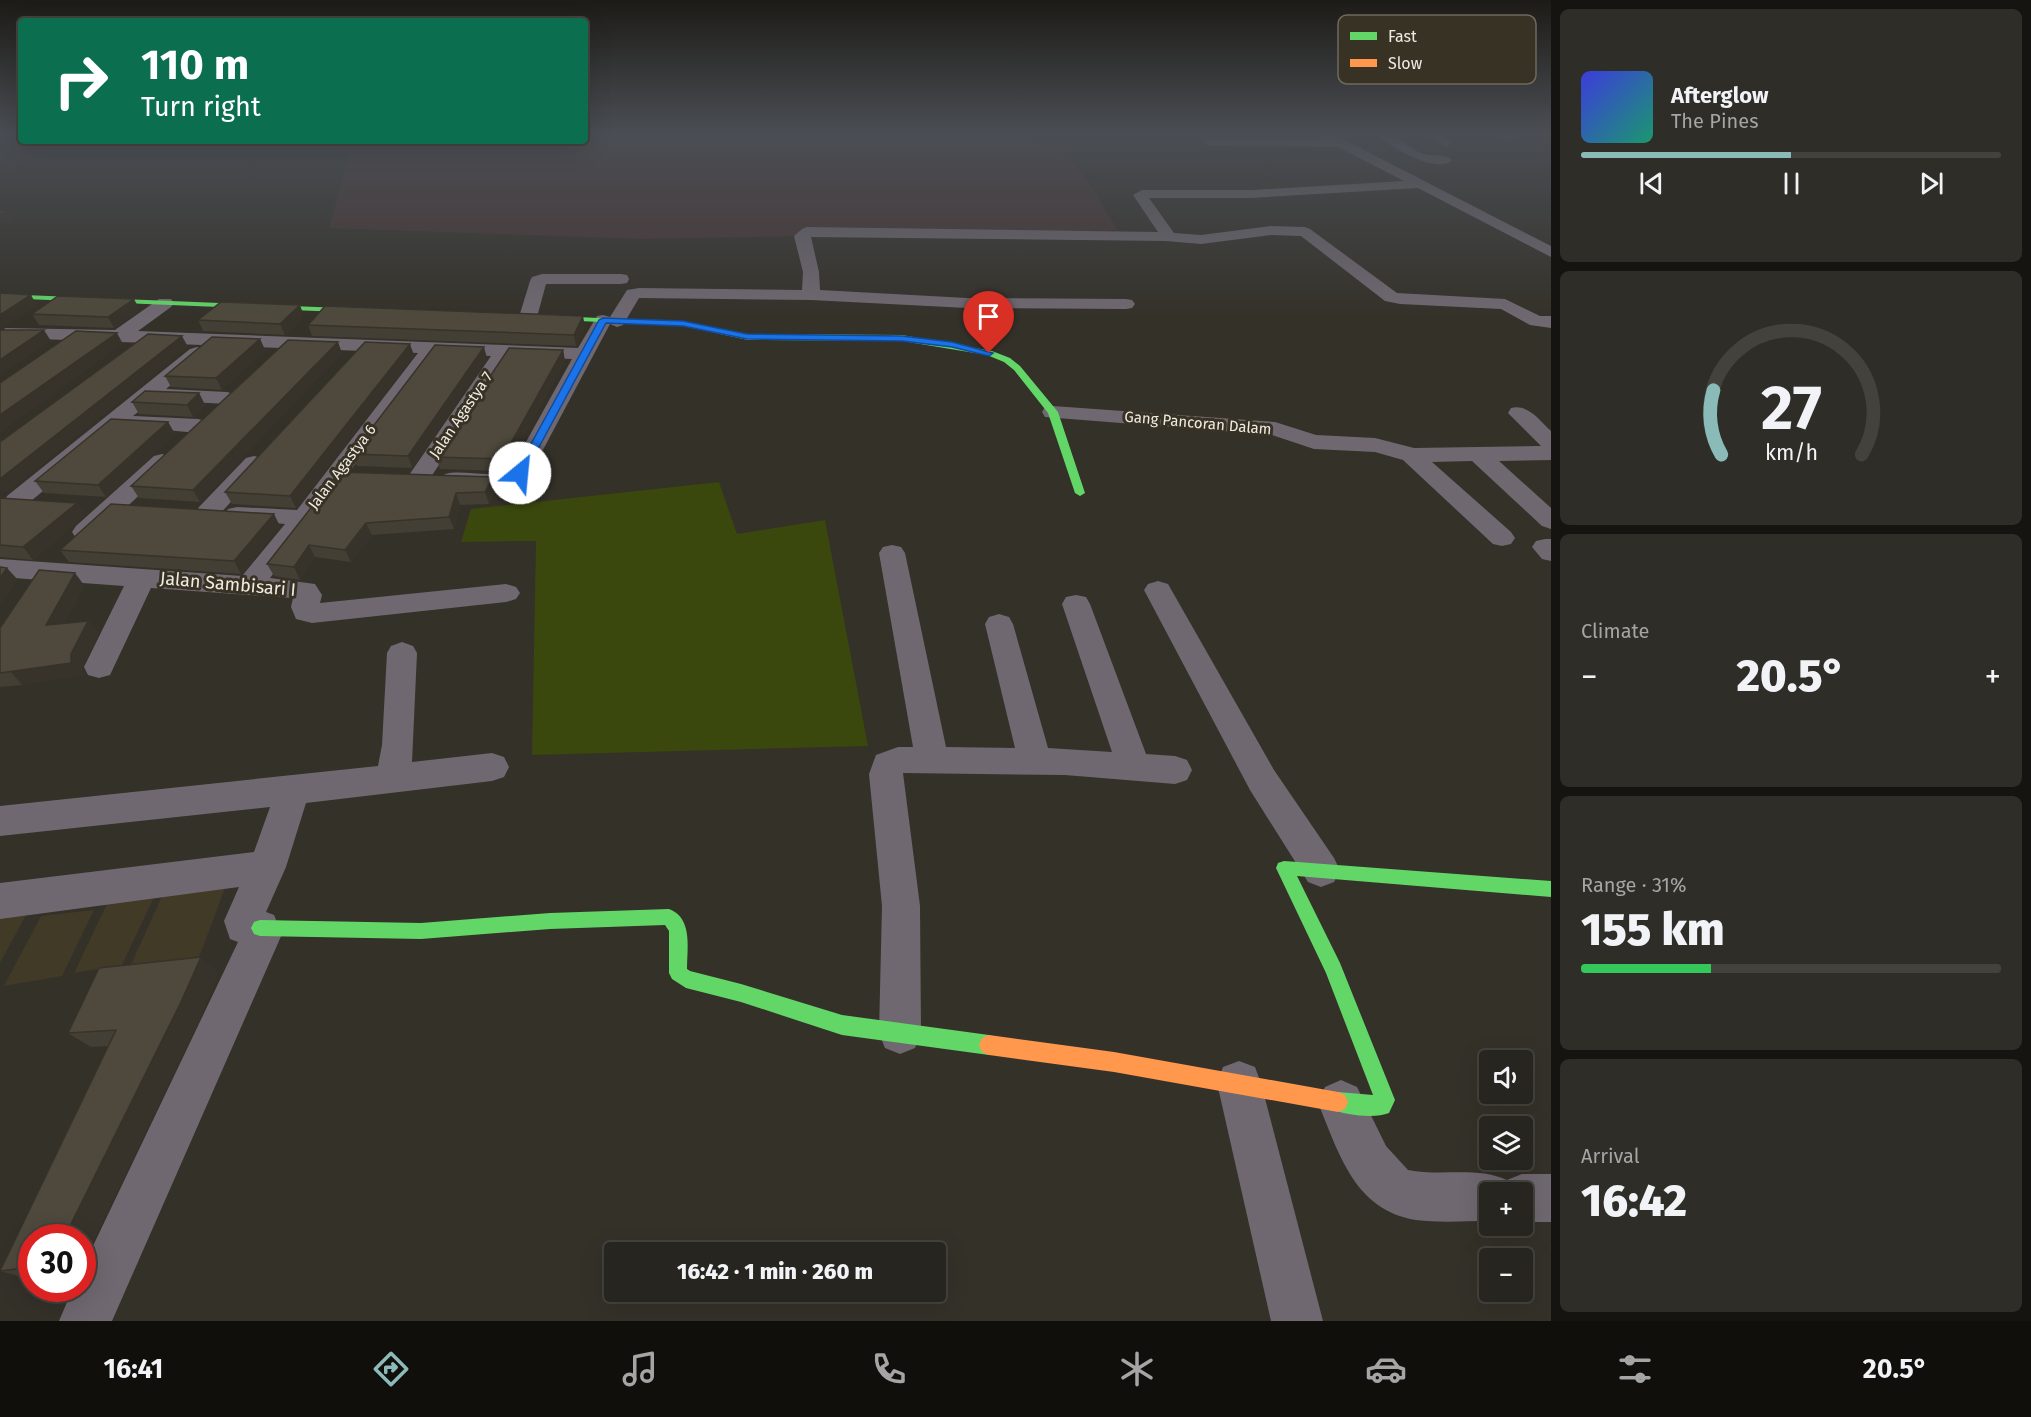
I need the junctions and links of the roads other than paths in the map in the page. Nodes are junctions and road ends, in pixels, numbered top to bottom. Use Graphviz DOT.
graph roads {
  1 [pos="1179,195"];
  2 [pos="1443,195"];
  3 [pos="1166,236"];
  4 [pos="1551,252"];
  5 [pos="621,279"];
  6 [pos="811,295"];
  7 [pos="0,296"];
  8 [pos="63,299"];
  9 [pos="165,303"];
  10 [pos="1126,304"];
  11 [pos="221,305"];
  12 [pos="325,309"];
  13 [pos="385,311"];
  14 [pos="522,316"];
  15 [pos="610,321"];
  16 [pos="1551,322"];
  17 [pos="80,334"];
  18 [pos="6,335"];
  19 [pos="119,336"];
  20 [pos="149,337"];
  21 [pos="180,338"];
  22 [pos="213,339"];
  23 [pos="290,342"];
  24 [pos="362,346"];
  25 [pos="432,348"];
  26 [pos="53,352"];
  27 [pos="504,352"];
  28 [pos="584,354"];
  29 [pos="121,357"];
  30 [pos="346,363"];
  31 [pos="262,366"];
  32 [pos="245,382"];
  33 [pos="147,394"];
  34 [pos="227,398"];
  35 [pos="1053,412"];
  36 [pos="1519,413"];
  37 [pos="114,422"];
  38 [pos="198,426"];
  39 [pos="1551,443"];
  40 [pos="265,451"];
  41 [pos="1551,453"];
  42 [pos="1479,454"];
  43 [pos="1411,455"];
  44 [pos="395,477"];
  45 [pos="418,478"];
  46 [pos="1080,493"];
  47 [pos="8,500"];
  48 [pos="48,503"];
  49 [pos="81,505"];
  50 [pos="113,507"];
  51 [pos="148,509"];
  52 [pos="304,518"];
  53 [pos="1551,520"];
  54 [pos="1502,538"];
  55 [pos="1551,547"];
  56 [pos="892,553"];
  57 [pos="1551,553"];
  58 [pos="0,567"];
  59 [pos="41,570"];
  60 [pos="142,577"];
  61 [pos="250,584"];
  62 [pos="1158,590"];
  63 [pos="506,593"];
  64 [pos="23,596"];
  65 [pos="1076,604"];
  66 [pos="999,624"];
  67 [pos="402,653"];
  68 [pos="99,667"];
  69 [pos="1035,761"];
  70 [pos="932,762"];
  71 [pos="1134,766"];
  72 [pos="492,767"];
  73 [pos="1175,770"];
  74 [pos="393,777"];
  75 [pos="293,790"];
  76 [pos="0,821"];
  77 [pos="267,867"];
  78 [pos="1321,870"];
  79 [pos="1551,889"];
  80 [pos="0,901"];
  81 [pos="260,928"];
  82 [pos="900,1033"];
  83 [pos="1239,1083"];
  84 [pos="1341,1103"];
  85 [pos="1479,1197"];
  86 [pos="1533,1198"];
  87 [pos="1551,1198"];
  88 [pos="85,1321"];
  89 [pos="1297,1321"];
  1 -- 3 [label="street"];
  2 -- 4 [label="street"];
  3 -- 6 [label="street"];
  3 -- 16 [label="street"];
  5 -- 14 [label="street"];
  6 -- 10 [label="street"];
  6 -- 15 [label="street"];
  7 -- 8 [label="street"];
  8 -- 9 [label="street"];
  8 -- 18 [label="street"];
  9 -- 11 [label="street"];
  9 -- 19 [label="street"];
  11 -- 12 [label="street"];
  11 -- 21 [label="street"];
  12 -- 13 [label="street"];
  12 -- 23 [label="street"];
  14 -- 15 [label="street"];
  15 -- 28 [label="street"];
  15 -- 35 [label="street"];
  17 -- 18 [label="street"];
  17 -- 19 [label="street"];
  17 -- 26 [label="street"];
  19 -- 20 [label="street"];
  20 -- 21 [label="street"];
  20 -- 29 [label="street"];
  21 -- 22 [label="street"];
  22 -- 23 [label="street"];
  22 -- 33 [label="street"];
  23 -- 24 [label="street"];
  23 -- 31 [label="street"];
  24 -- 25 [label="street"];
  24 -- 30 [label="street"];
  25 -- 27 [label="street"];
  25 -- 52 [label="street, Jalan Agastya 6"];
  27 -- 28 [label="street"];
  27 -- 45 [label="street, Jalan Agastya 7"];
  28 -- 45 [label="street"];
  32 -- 34 [label="street"];
  33 -- 34 [label="street"];
  33 -- 37 [label="street"];
  34 -- 38 [label="street"];
  35 -- 43 [label="street, Gang Pancoran Dalam"];
  35 -- 46 [label="street"];
  36 -- 39 [label="street"];
  37 -- 38 [label="street"];
  37 -- 47 [label="street"];
  38 -- 50 [label="street"];
  40 -- 52 [label="street"];
  41 -- 42 [label="street"];
  42 -- 43 [label="street"];
  42 -- 53 [label="street"];
  43 -- 54 [label="street"];
  44 -- 45 [label="street"];
  47 -- 48 [label="street"];
  49 -- 50 [label="street"];
  50 -- 51 [label="street"];
  50 -- 59 [label="street"];
  52 -- 61 [label="street, Jalan Agastya 6"];
  55 -- 57 [label="street"];
  56 -- 70 [label="street"];
  58 -- 59 [label="street, Jalan Sambisari I"];
  59 -- 60 [label="street, Jalan Sambisari I"];
  59 -- 64 [label="street"];
  60 -- 61 [label="street, Jalan Sambisari I"];
  60 -- 68 [label="street"];
  61 -- 63 [label="street, Jalan Sambisari I"];
  62 -- 78 [label="street"];
  65 -- 71 [label="street"];
  66 -- 69 [label="street"];
  67 -- 74 [label="street"];
  69 -- 70 [label="street"];
  69 -- 71 [label="street"];
  70 -- 82 [label="street"];
  71 -- 73 [label="street"];
  72 -- 74 [label="street"];
  74 -- 75 [label="street"];
  75 -- 76 [label="street"];
  75 -- 77 [label="street"];
  77 -- 80 [label="street"];
  77 -- 81 [label="street"];
  78 -- 79 [label="street"];
  78 -- 84 [label="street"];
  81 -- 82 [label="street"];
  81 -- 88 [label="street"];
  82 -- 83 [label="street"];
  83 -- 84 [label="street"];
  83 -- 89 [label="street"];
  84 -- 85 [label="street"];
  86 -- 87 [label="street"];
}
